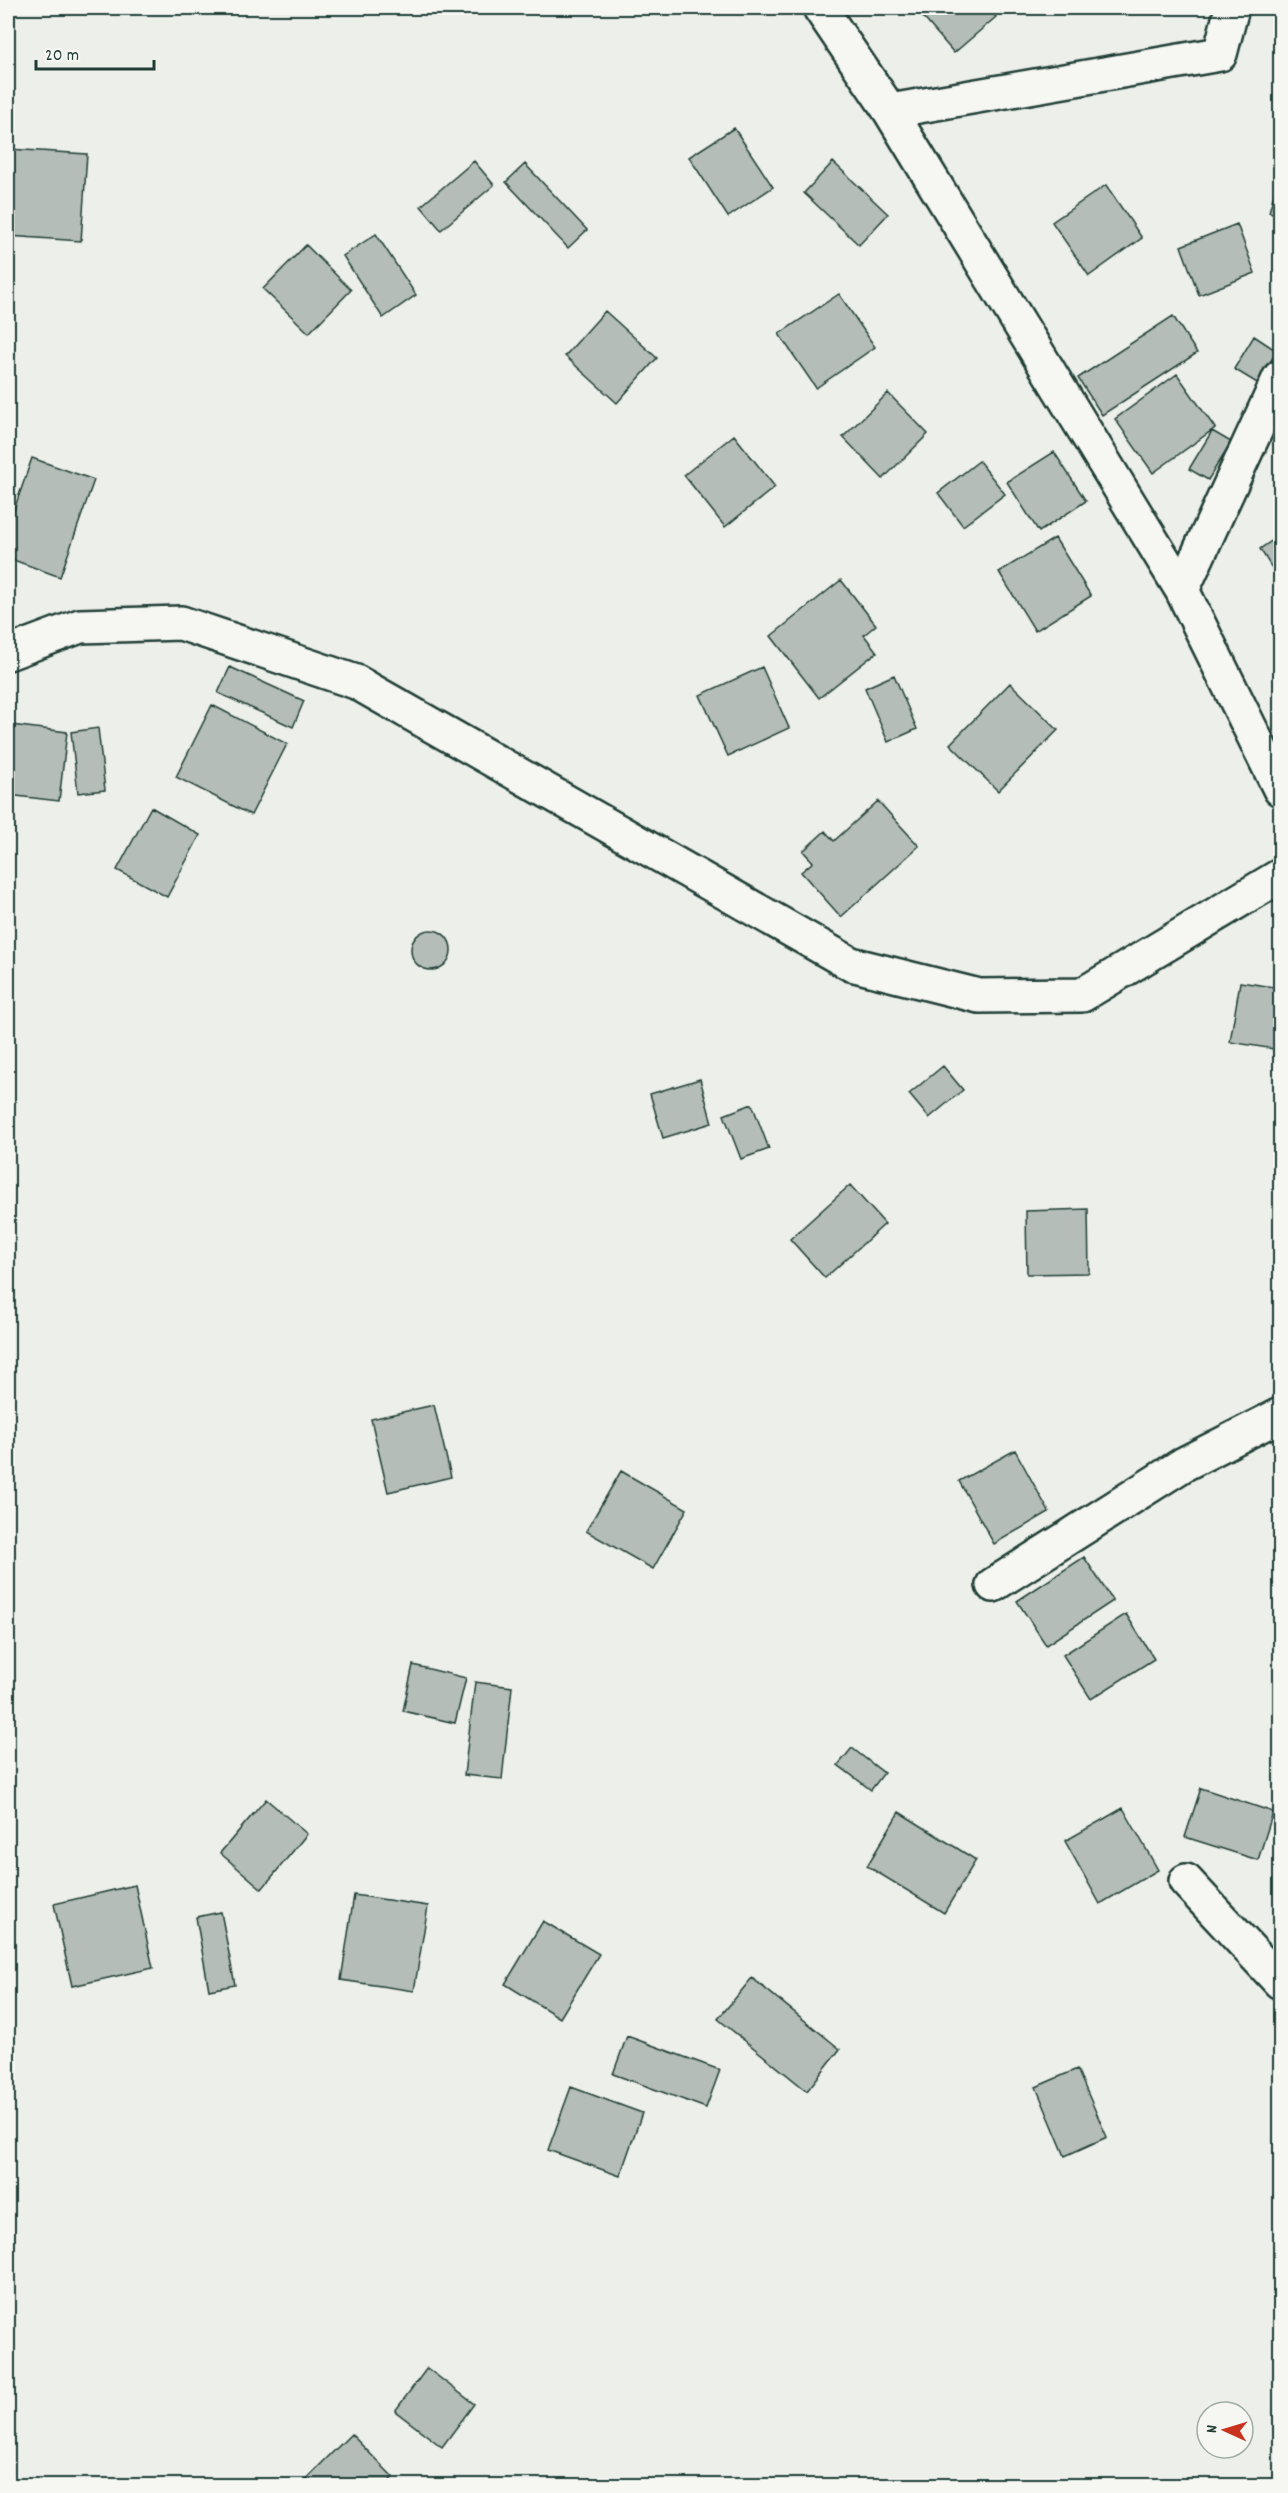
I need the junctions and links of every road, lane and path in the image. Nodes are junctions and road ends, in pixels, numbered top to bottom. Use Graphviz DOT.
graph roads {
  1 [pos="820,8"];
  2 [pos="1232,8"];
  3 [pos="890,111"];
  4 [pos="1281,377"];
  5 [pos="1182,590"];
  6 [pos="8,653"];
  7 [pos="1281,789"];
  8 [pos="1281,876"];
  9 [pos="1281,1415"];
  10 [pos="993,1585"];
  11 [pos="1186,1881"];
  12 [pos="1281,1982"];
  1 -- 3 [label="street"];
  2 -- 3 [label="street"];
  3 -- 5 [label="street"];
  4 -- 5 [label="street"];
  5 -- 7 [label="street"];
  6 -- 8 [label="street"];
  9 -- 10 [label="street"];
  11 -- 12 [label="street"];
}
